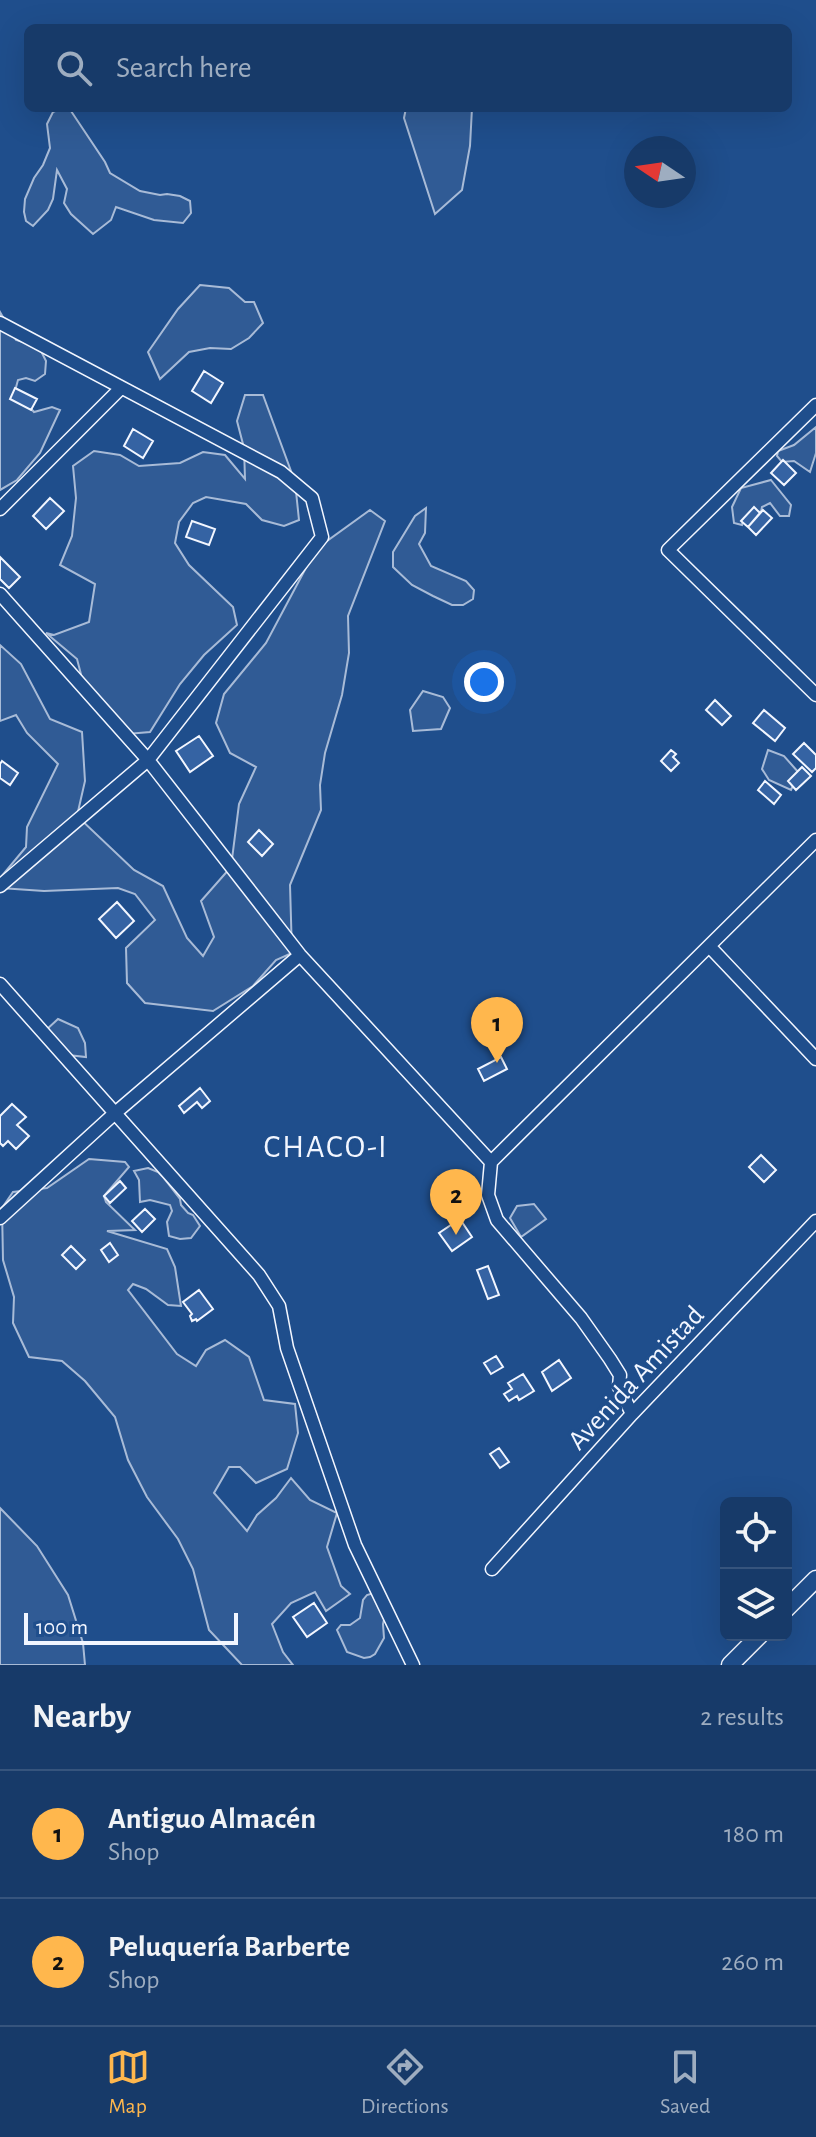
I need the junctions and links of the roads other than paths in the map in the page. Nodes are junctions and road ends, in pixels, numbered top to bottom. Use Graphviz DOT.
graph roads {
  1 [pos="0,323"];
  2 [pos="121,388"];
  3 [pos="816,405"];
  4 [pos="0,509"];
  5 [pos="0,594"];
  6 [pos="816,695"];
  7 [pos="148,760"];
  8 [pos="816,840"];
  9 [pos="0,886"];
  10 [pos="709,946"];
  11 [pos="300,955"];
  12 [pos="0,984"];
  13 [pos="816,1059"];
  14 [pos="114,1114"];
  15 [pos="491,1162"];
  16 [pos="0,1218"];
  17 [pos="816,1221"];
  18 [pos="632,1414"];
  19 [pos="492,1569"];
  20 [pos="816,1579"];
  21 [pos="792,1603"];
  22 [pos="754,1641"];
  23 [pos="413,1665"];
  24 [pos="730,1665"];
  1 -- 2 [label="street"];
  2 -- 4 [label="street"];
  2 -- 7 [label="street"];
  3 -- 6 [label="street"];
  5 -- 7 [label="street"];
  7 -- 9 [label="street"];
  7 -- 11 [label="street"];
  8 -- 10 [label="street"];
  10 -- 13 [label="street"];
  10 -- 15 [label="street"];
  11 -- 14 [label="street"];
  11 -- 15 [label="street"];
  12 -- 14 [label="street"];
  14 -- 16 [label="street"];
  14 -- 23 [label="street"];
  15 -- 18 [label="street"];
  17 -- 18 [label="street, Avenida Amistad"];
  18 -- 19 [label="street, Avenida Amistad"];
  20 -- 21 [label="street"];
  22 -- 24 [label="street"];
}
